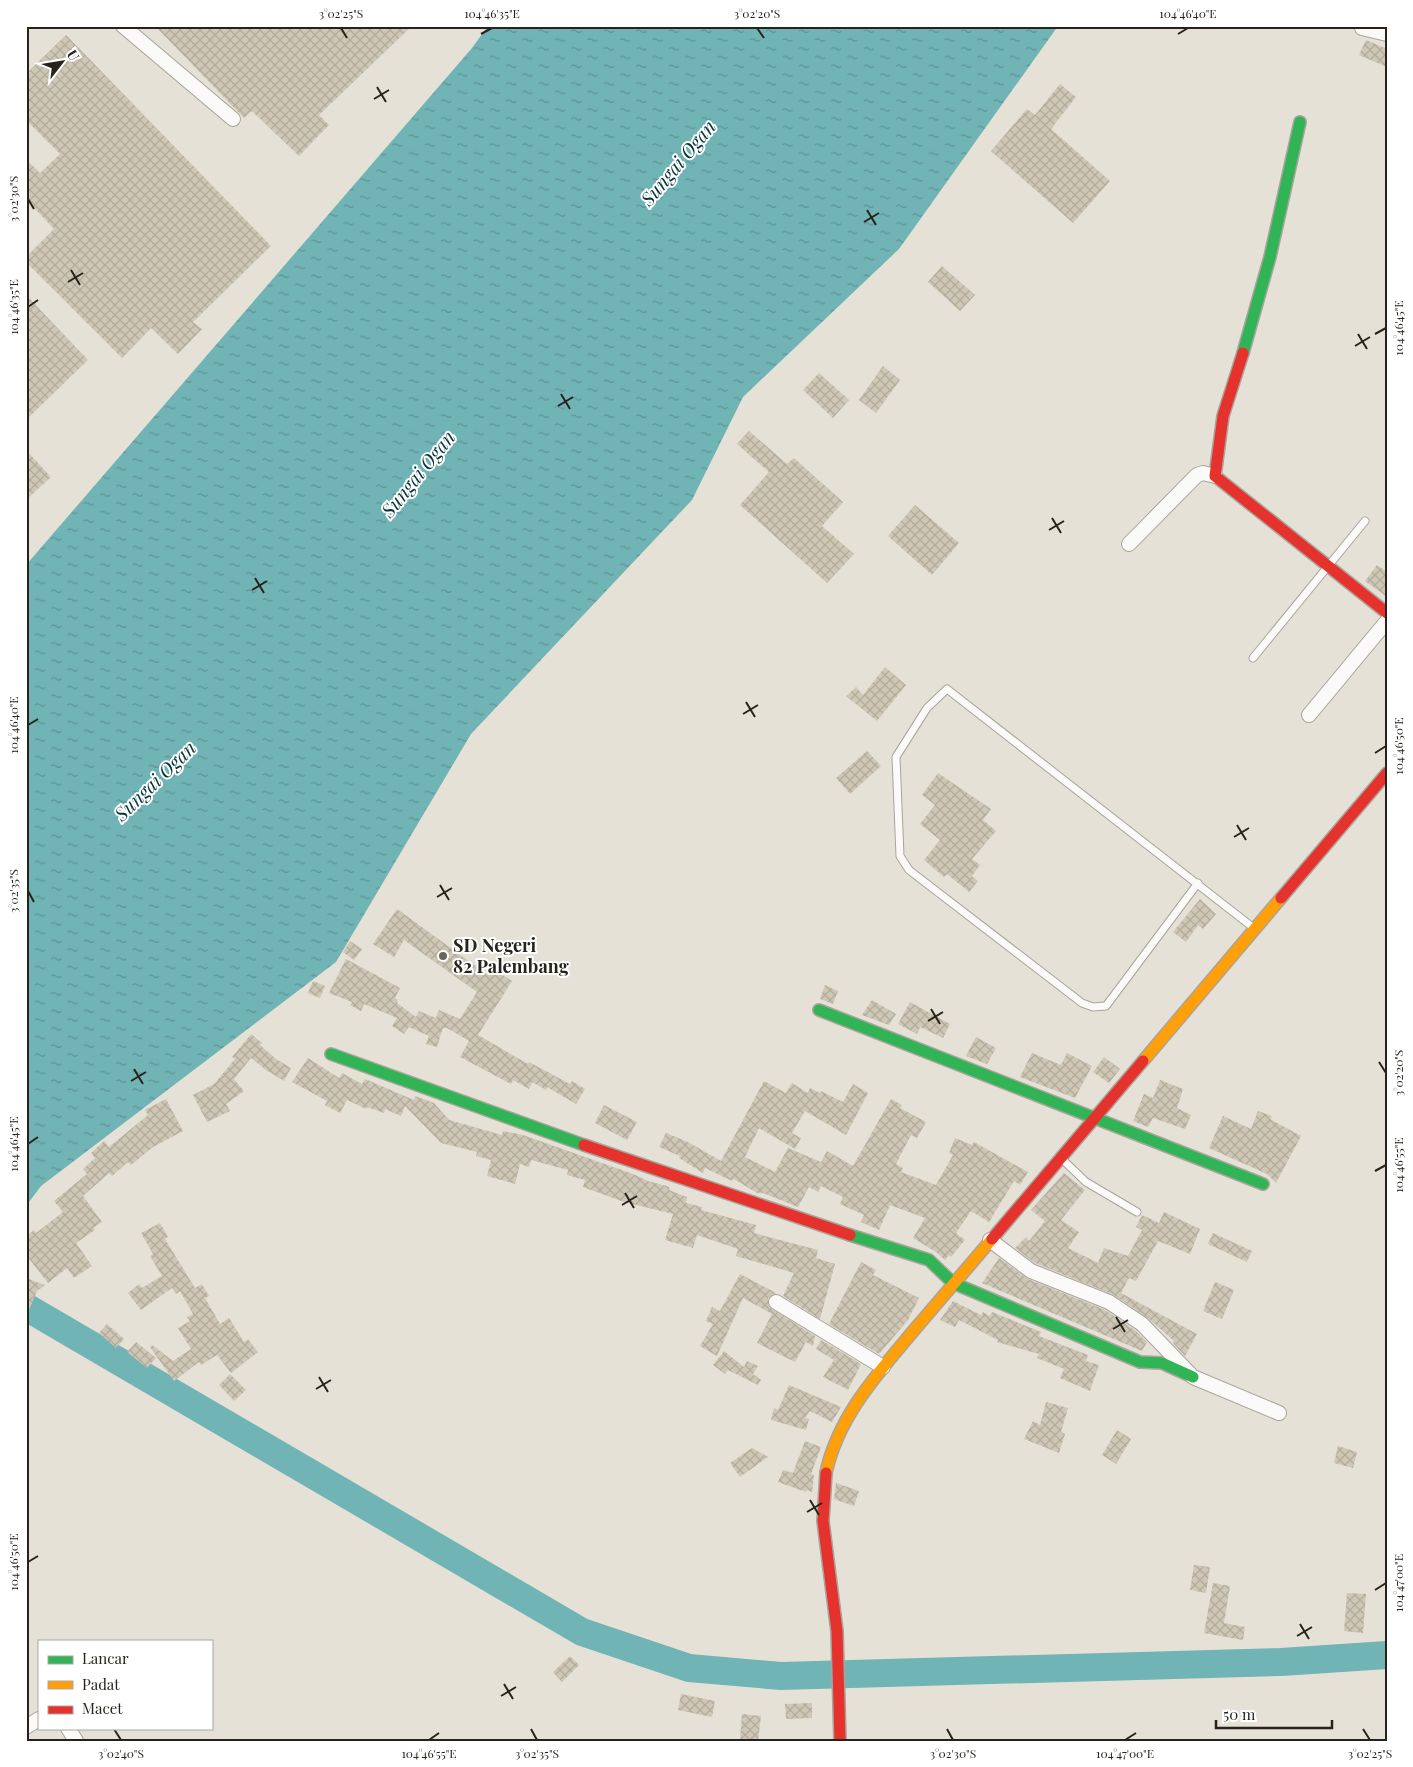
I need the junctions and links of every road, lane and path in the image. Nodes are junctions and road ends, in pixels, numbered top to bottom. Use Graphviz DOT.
graph roads {
  1 [pos="124,26"];
  2 [pos="1362,28"];
  3 [pos="1387,34"];
  4 [pos="233,119"];
  5 [pos="1300,122"];
  6 [pos="1215,476"];
  7 [pos="1365,521"];
  8 [pos="1129,544"];
  9 [pos="1327,567"];
  10 [pos="1387,613"];
  11 [pos="1387,621"];
  12 [pos="1253,658"];
  13 [pos="1309,715"];
  14 [pos="1387,773"];
  15 [pos="1198,883"];
  16 [pos="1255,930"];
  17 [pos="818,1010"];
  18 [pos="330,1054"];
  19 [pos="1095,1118"];
  20 [pos="1060,1157"];
  21 [pos="1263,1184"];
  22 [pos="1137,1212"];
  23 [pos="990,1240"];
  24 [pos="954,1283"];
  25 [pos="776,1302"];
  26 [pos="1168,1350"];
  27 [pos="1162,1363"];
  28 [pos="883,1367"];
  29 [pos="1193,1377"];
  30 [pos="1278,1413"];
  31 [pos="38,1720"];
  32 [pos="26,1727"];
  33 [pos="69,1730"];
  34 [pos="76,1741"];
  35 [pos="840,1741"];
  1 -- 4 [label="street"];
  2 -- 3 [label="street"];
  5 -- 6 [label="street"];
  6 -- 8 [label="street"];
  6 -- 9 [label="street"];
  7 -- 9 [label="lane"];
  9 -- 10 [label="street"];
  9 -- 12 [label="lane"];
  11 -- 13 [label="street"];
  14 -- 16 [label="street"];
  15 -- 15 [label="lane"];
  15 -- 16 [label="lane"];
  16 -- 19 [label="street"];
  17 -- 19 [label="street"];
  18 -- 24 [label="street"];
  19 -- 20 [label="street"];
  19 -- 21 [label="street"];
  20 -- 22 [label="lane"];
  20 -- 23 [label="street"];
  23 -- 24 [label="street"];
  23 -- 26 [label="street"];
  24 -- 27 [label="street"];
  24 -- 28 [label="street"];
  25 -- 28 [label="street"];
  26 -- 27 [label="street"];
  26 -- 29 [label="street"];
  27 -- 29 [label="street"];
  28 -- 35 [label="street"];
  29 -- 30 [label="street"];
  31 -- 32 [label="street"];
  33 -- 34 [label="street"];
}
